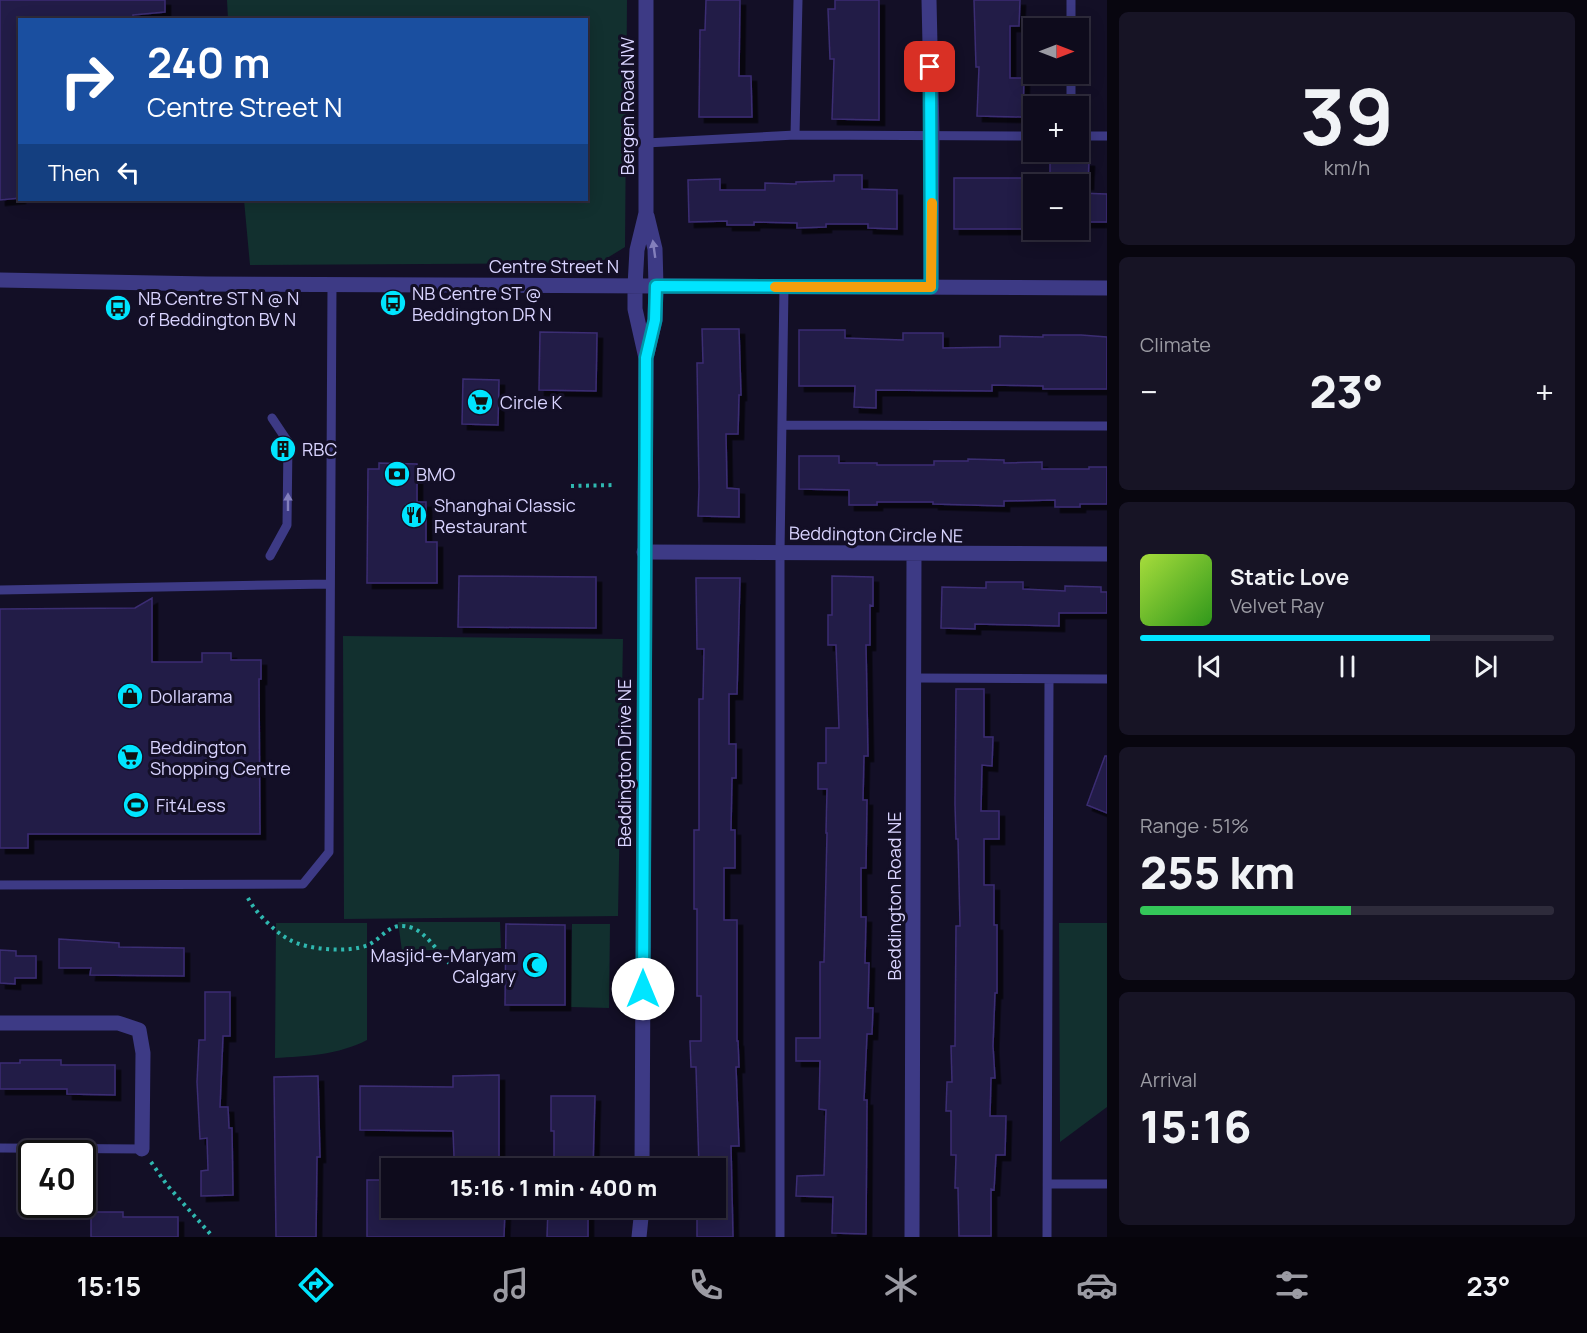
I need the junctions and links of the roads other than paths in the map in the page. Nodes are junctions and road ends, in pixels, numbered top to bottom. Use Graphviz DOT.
graph roads {
  1 [pos="646,0"];
  2 [pos="798,0"];
  3 [pos="929,0"];
  4 [pos="1071,0"];
  5 [pos="1071,18"];
  6 [pos="932,134"];
  7 [pos="795,135"];
  8 [pos="1023,136"];
  9 [pos="1089,136"];
  10 [pos="1107,136"];
  11 [pos="646,143"];
  12 [pos="646,213"];
  13 [pos="0,280"];
  14 [pos="332,285"];
  15 [pos="636,286"];
  16 [pos="656,286"];
  17 [pos="784,287"];
  18 [pos="931,287"];
  19 [pos="1107,288"];
  20 [pos="646,358"];
  21 [pos="272,418"];
  22 [pos="783,425"];
  23 [pos="1107,426"];
  24 [pos="645,552"];
  25 [pos="780,552"];
  26 [pos="914,554"];
  27 [pos="1107,554"];
  28 [pos="270,556"];
  29 [pos="329,584"];
  30 [pos="0,590"];
  31 [pos="915,678"];
  32 [pos="1107,679"];
  33 [pos="1049,680"];
  34 [pos="0,885"];
  35 [pos="0,1023"];
  36 [pos="0,1148"];
  37 [pos="142,1149"];
  38 [pos="642,1158"];
  39 [pos="1048,1184"];
  40 [pos="1107,1184"];
  41 [pos="641,1218"];
  42 [pos="639,1237"];
  43 [pos="780,1237"];
  44 [pos="912,1237"];
  45 [pos="1047,1237"];
  1 -- 11 [label="street, Bergen Road NW"];
  2 -- 7 [label="lane"];
  3 -- 6 [label="street"];
  4 -- 5 [label="lane"];
  6 -- 7 [label="lane"];
  6 -- 8 [label="lane"];
  6 -- 18 [label="street"];
  7 -- 11 [label="lane"];
  9 -- 10 [label="lane"];
  11 -- 12 [label="street, Bergen Road NW"];
  12 -- 15 [label="street, Bergen Road NW"];
  16 -- 12 [label="street, Bergen Road NW, one-way"];
  13 -- 14 [label="street, Centre Street N"];
  14 -- 15 [label="street, Centre Street N"];
  14 -- 29 [label="lane"];
  15 -- 16 [label="street, Centre Street N"];
  15 -- 20 [label="street, Beddington Drive NE"];
  16 -- 17 [label="street, Centre Street N"];
  16 -- 20 [label="street, Beddington Drive NE"];
  17 -- 18 [label="street, Centre Street N"];
  17 -- 22 [label="lane"];
  18 -- 19 [label="street, Centre Street N"];
  20 -- 24 [label="street, Beddington Drive NE"];
  28 -- 21 [label="lane, one-way"];
  22 -- 23 [label="lane"];
  22 -- 25 [label="lane"];
  24 -- 25 [label="street, Beddington Circle NE"];
  24 -- 38 [label="street, Beddington Drive NE"];
  25 -- 26 [label="street, Beddington Circle NE"];
  25 -- 43 [label="lane"];
  26 -- 27 [label="street, Beddington Circle NE"];
  26 -- 31 [label="street, Beddington Road NE"];
  29 -- 30 [label="lane"];
  29 -- 34 [label="lane"];
  31 -- 33 [label="lane"];
  31 -- 44 [label="street, Beddington Road NE"];
  32 -- 33 [label="lane"];
  33 -- 39 [label="lane"];
  35 -- 37 [label="street"];
  36 -- 37 [label="lane"];
  39 -- 40 [label="lane"];
  39 -- 45 [label="lane"];
  41 -- 42 [label="street"];
}
